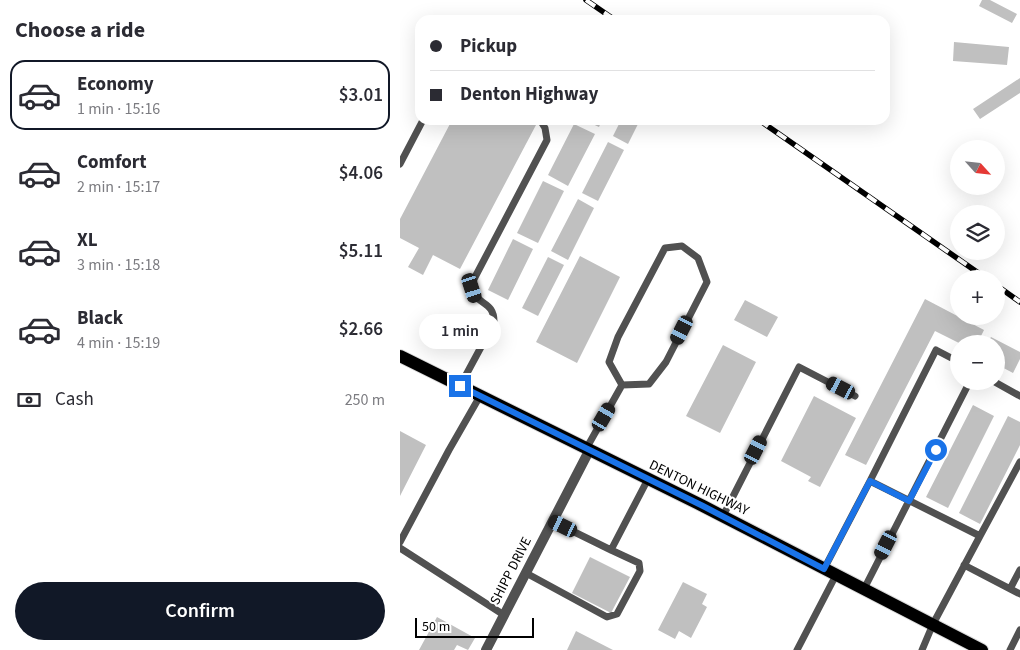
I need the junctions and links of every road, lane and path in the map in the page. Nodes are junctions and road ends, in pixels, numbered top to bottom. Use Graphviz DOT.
graph roads {
  1 [pos="420,125"];
  2 [pos="543,125"];
  3 [pos="400,164"];
  4 [pos="400,356"];
  5 [pos="950,357"];
  6 [pos="622,385"];
  7 [pos="460,386"];
  8 [pos="1005,388"];
  9 [pos="965,390"];
  10 [pos="480,396"];
  11 [pos="856,396"];
  12 [pos="1020,396"];
  13 [pos="588,450"];
  14 [pos="1020,462"];
  15 [pos="648,479"];
  16 [pos="870,481"];
  17 [pos="909,501"];
  18 [pos="723,516"];
  19 [pos="552,521"];
  20 [pos="980,536"];
  21 [pos="400,542"];
  22 [pos="400,548"];
  23 [pos="611,550"];
  24 [pos="964,565"];
  25 [pos="824,569"];
  26 [pos="1020,570"];
  27 [pos="526,573"];
  28 [pos="836,575"];
  29 [pos="864,589"];
  30 [pos="1010,589"];
  31 [pos="1020,594"];
  32 [pos="504,616"];
  33 [pos="932,624"];
  34 [pos="1020,630"];
  35 [pos="486,650"];
  36 [pos="797,650"];
  37 [pos="922,650"];
  38 [pos="982,650"];
  39 [pos="1010,650"];
  1 -- 3 [label="lane"];
  2 -- 7 [label="lane"];
  4 -- 7 [label="main road, DENTON HIGHWAY"];
  5 -- 16 [label="lane"];
  6 -- 6 [label="lane"];
  6 -- 13 [label="lane"];
  7 -- 10 [label="main road, DENTON HIGHWAY"];
  8 -- 12 [label="lane"];
  9 -- 17 [label="lane"];
  10 -- 13 [label="main road, DENTON HIGHWAY"];
  10 -- 21 [label="lane"];
  11 -- 18 [label="lane"];
  13 -- 15 [label="main road, DENTON HIGHWAY"];
  13 -- 19 [label="street, SHIPP DRIVE"];
  14 -- 20 [label="lane"];
  15 -- 18 [label="main road, DENTON HIGHWAY"];
  15 -- 23 [label="lane"];
  16 -- 17 [label="lane"];
  16 -- 25 [label="lane"];
  17 -- 20 [label="lane"];
  17 -- 29 [label="lane"];
  18 -- 25 [label="main road, DENTON HIGHWAY"];
  19 -- 23 [label="lane"];
  19 -- 27 [label="street, SHIPP DRIVE"];
  20 -- 24 [label="lane"];
  22 -- 32 [label="lane"];
  23 -- 27 [label="lane"];
  24 -- 30 [label="lane"];
  24 -- 33 [label="lane"];
  25 -- 28 [label="main road, DENTON HIGHWAY"];
  26 -- 30 [label="lane"];
  27 -- 32 [label="street, SHIPP DRIVE"];
  28 -- 29 [label="main road, DENTON HIGHWAY"];
  28 -- 36 [label="lane"];
  29 -- 33 [label="main road, DENTON HIGHWAY"];
  30 -- 31 [label="lane"];
  32 -- 35 [label="street, SHIPP DRIVE"];
  33 -- 37 [label="lane"];
  33 -- 38 [label="main road, DENTON HIGHWAY"];
  34 -- 39 [label="lane"];
}
